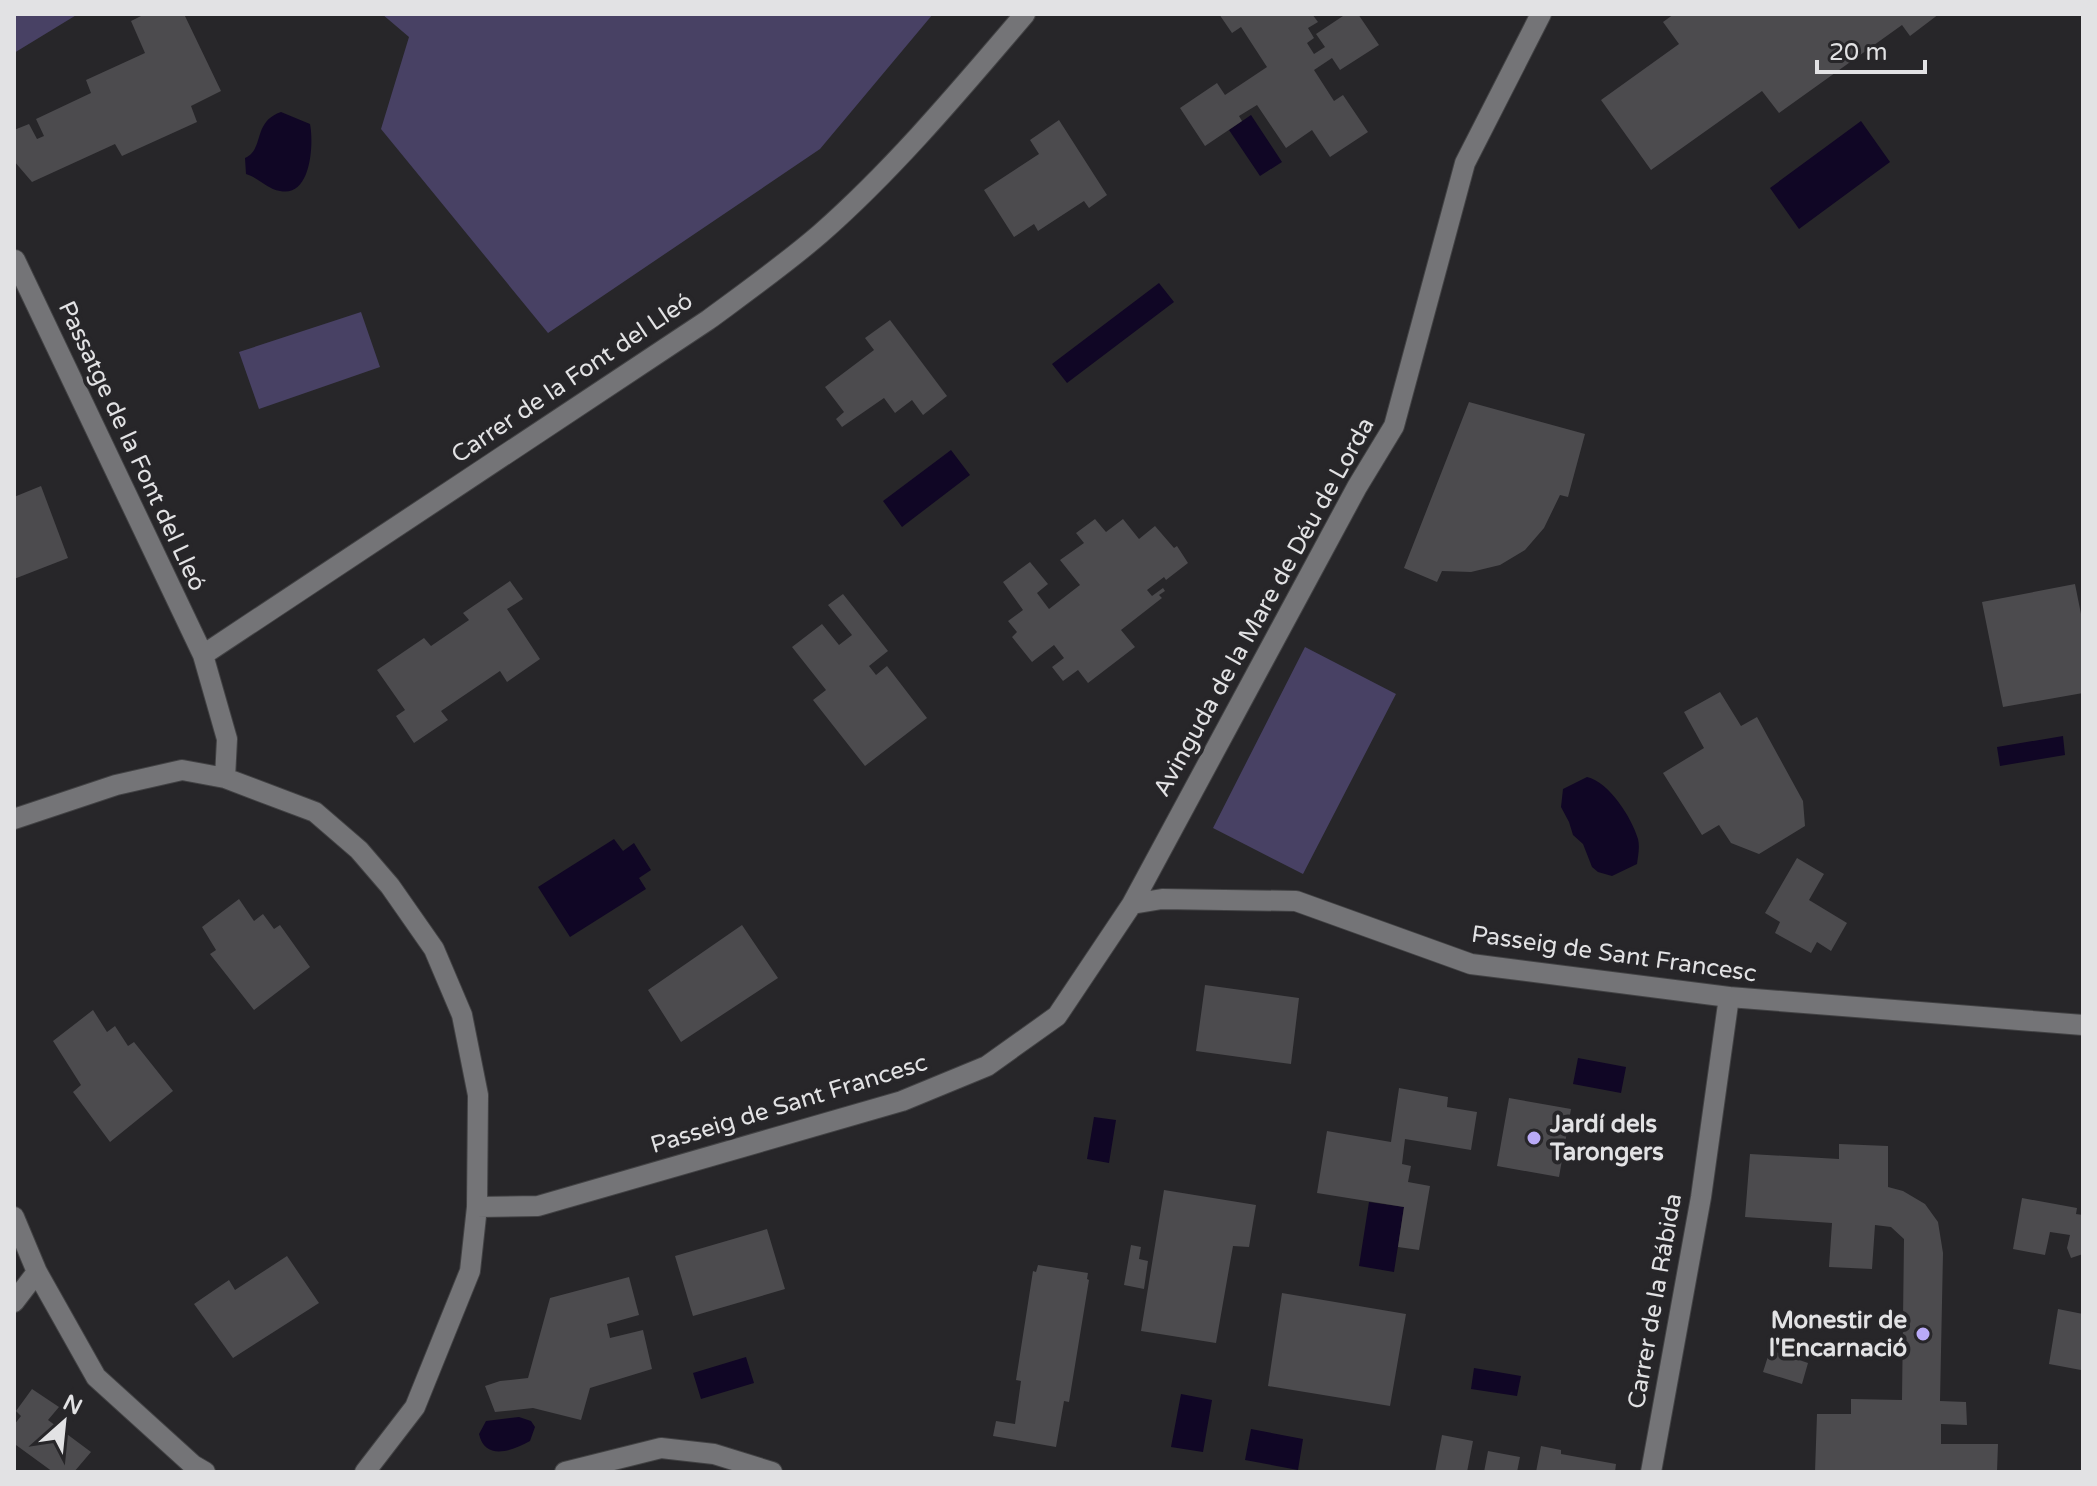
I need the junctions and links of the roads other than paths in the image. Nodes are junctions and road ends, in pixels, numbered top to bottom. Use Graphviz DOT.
graph roads {
  1 [pos="1025,14"];
  2 [pos="1541,14"];
  3 [pos="15,260"];
  4 [pos="203,655"];
  5 [pos="225,778"];
  6 [pos="14,819"];
  7 [pos="1132,904"];
  8 [pos="1729,997"];
  9 [pos="2083,1025"];
  10 [pos="477,1207"];
  11 [pos="14,1217"];
  12 [pos="37,1272"];
  13 [pos="14,1302"];
  14 [pos="205,1472"];
  15 [pos="365,1472"];
  16 [pos="565,1472"];
  17 [pos="772,1472"];
  18 [pos="1651,1472"];
  1 -- 4 [label="street, Carrer de la Font del Lleó"];
  2 -- 7 [label="street, Avinguda de la Mare de Déu de Lorda"];
  3 -- 4 [label="street, Passatge de la Font del Lleó"];
  4 -- 5 [label="street"];
  5 -- 6 [label="street"];
  5 -- 10 [label="street"];
  7 -- 8 [label="street, Passeig de Sant Francesc"];
  7 -- 10 [label="street, Passeig de Sant Francesc"];
  8 -- 9 [label="street, Passeig de Sant Francesc"];
  8 -- 18 [label="street, Carrer de la Rábida"];
  10 -- 15 [label="street"];
  11 -- 12 [label="street"];
  12 -- 13 [label="street"];
  12 -- 14 [label="street"];
  16 -- 17 [label="street"];
}
